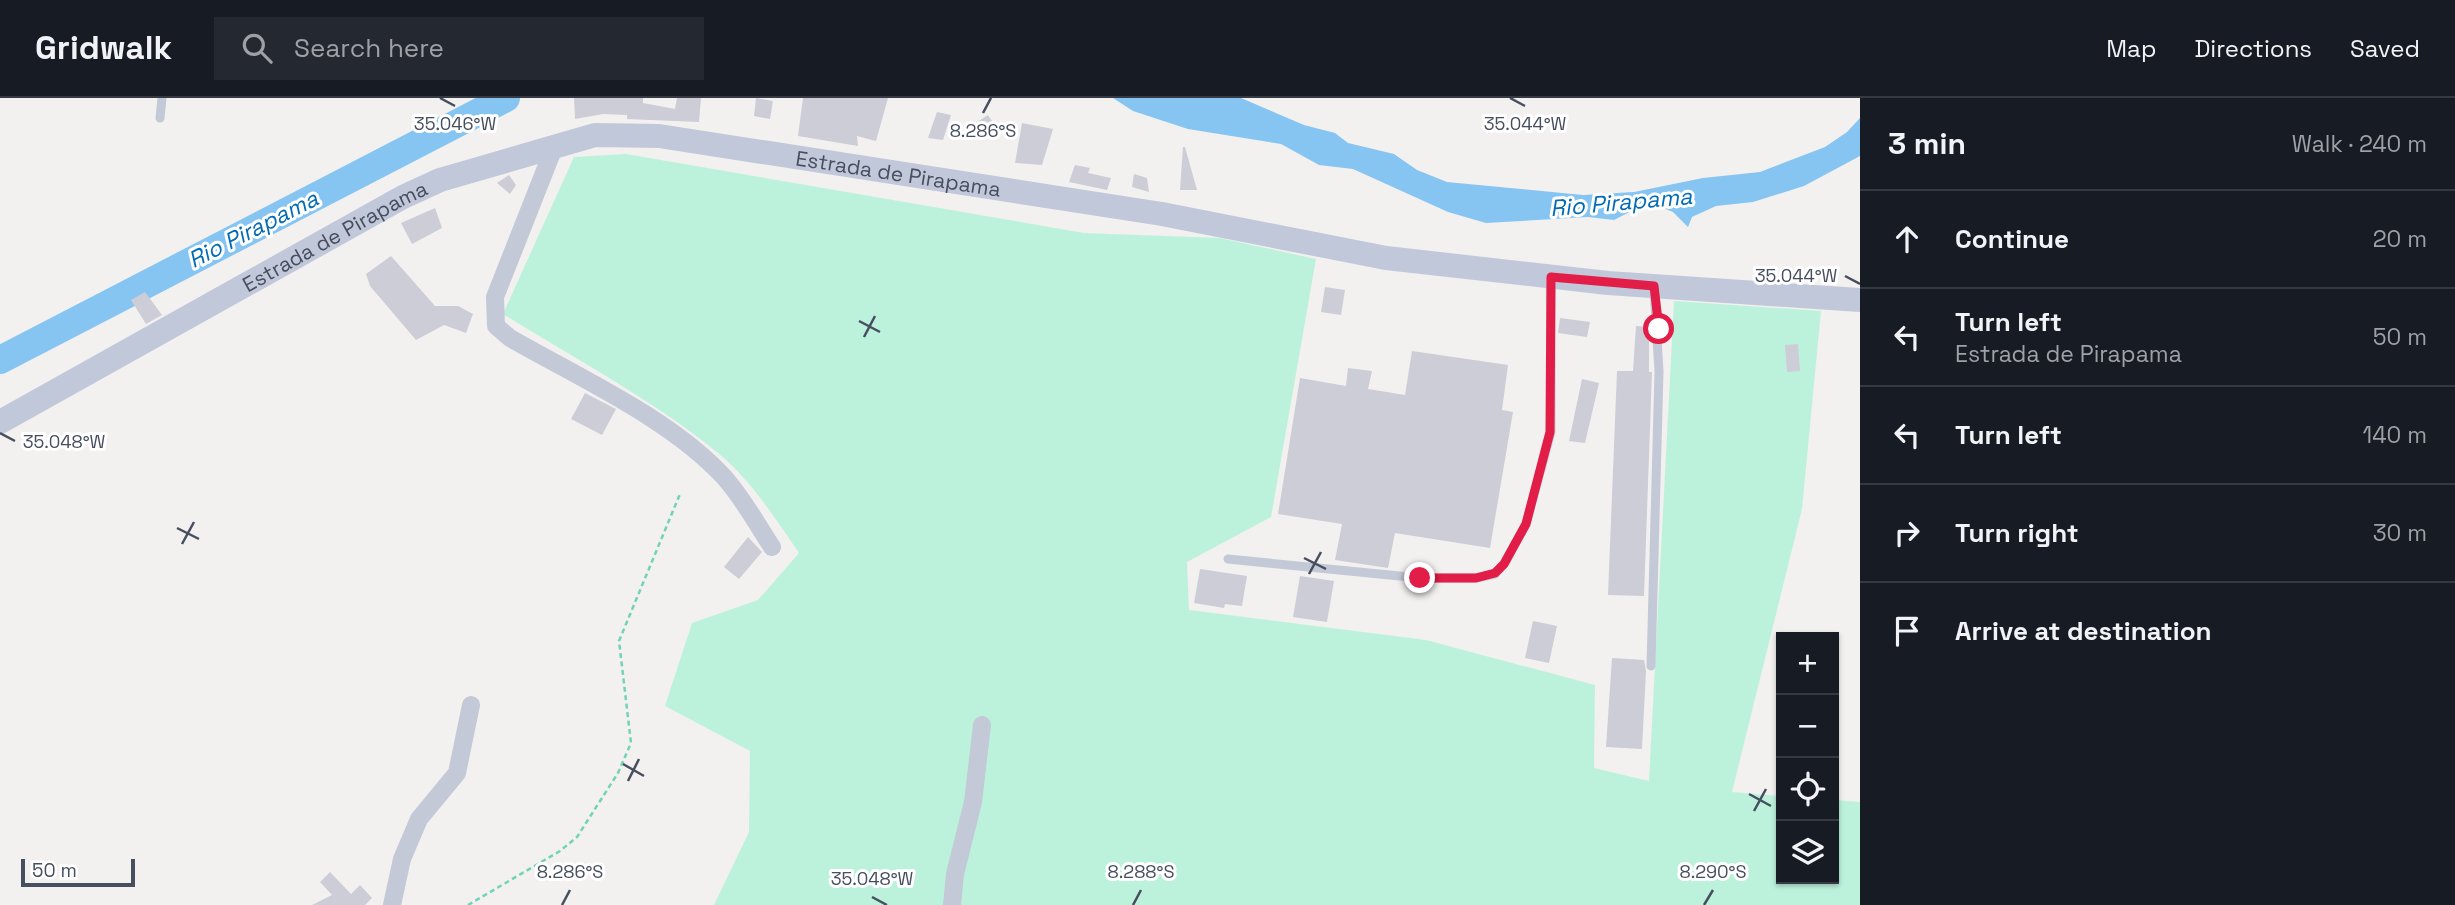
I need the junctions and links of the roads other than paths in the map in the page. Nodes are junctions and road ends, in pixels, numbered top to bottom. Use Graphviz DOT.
graph roads {
  1 [pos="162,98"];
  2 [pos="160,118"];
  3 [pos="555,145"];
  4 [pos="1551,277"];
  5 [pos="1654,286"];
  6 [pos="1860,300"];
  7 [pos="0,422"];
  8 [pos="772,547"];
  9 [pos="1228,559"];
  10 [pos="1651,666"];
  11 [pos="471,705"];
  12 [pos="982,725"];
  13 [pos="395,903"];
  14 [pos="952,905"];
  1 -- 2 [label="lane"];
  3 -- 4 [label="main road, Estrada de Pirapama"];
  3 -- 7 [label="main road, Estrada de Pirapama"];
  3 -- 8 [label="street"];
  4 -- 5 [label="main road, Estrada de Pirapama"];
  4 -- 9 [label="lane"];
  5 -- 6 [label="main road, Estrada de Pirapama"];
  5 -- 10 [label="lane"];
  11 -- 13 [label="street"];
  12 -- 14 [label="street"];
}
